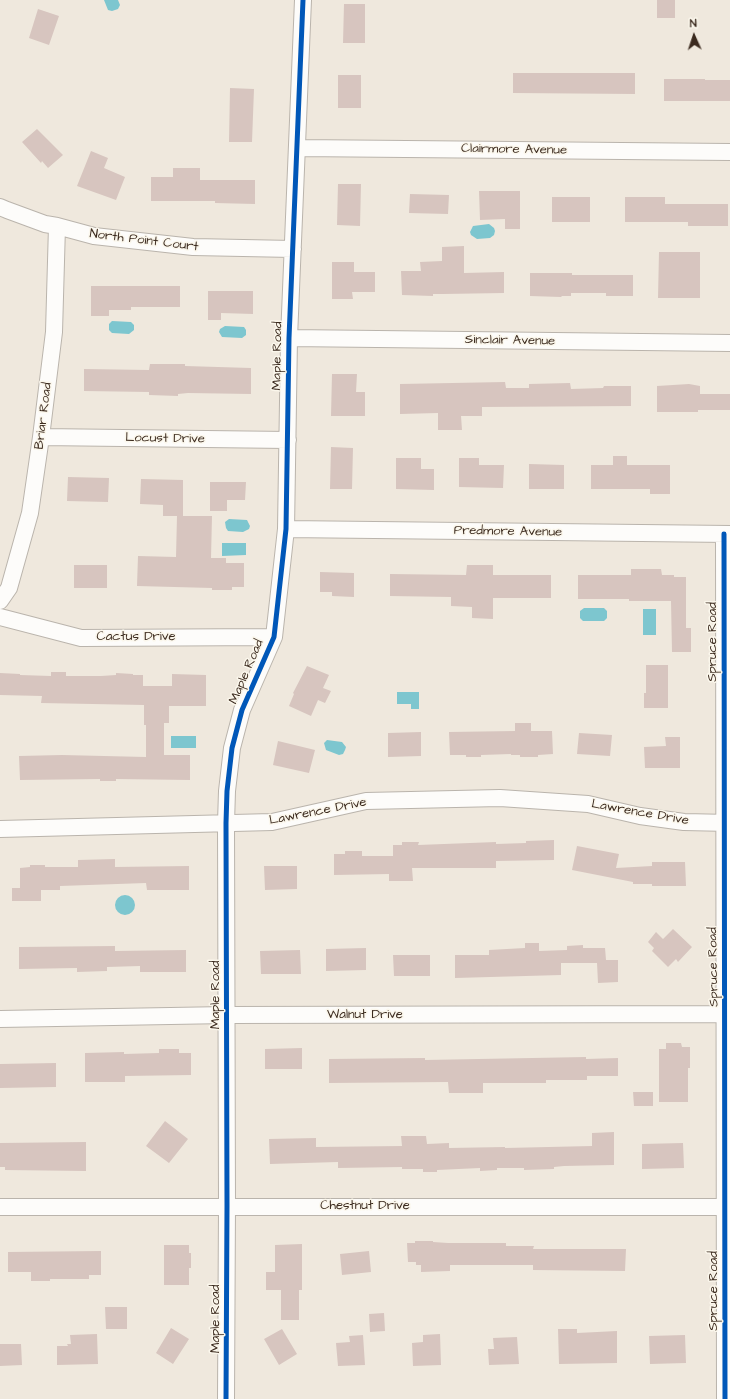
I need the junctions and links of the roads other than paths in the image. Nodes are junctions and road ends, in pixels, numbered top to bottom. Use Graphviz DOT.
graph roads {
  1 [pos="303,0"];
  2 [pos="298,148"];
  3 [pos="730,152"];
  4 [pos="0,206"];
  5 [pos="57,226"];
  6 [pos="293,249"];
  7 [pos="289,338"];
  8 [pos="730,343"];
  9 [pos="41,437"];
  10 [pos="288,440"];
  11 [pos="286,529"];
  12 [pos="727,534"];
  13 [pos="0,601"];
  14 [pos="0,617"];
  15 [pos="274,637"];
  16 [pos="226,823"];
  17 [pos="727,823"];
  18 [pos="0,829"];
  19 [pos="728,1014"];
  20 [pos="227,1015"];
  21 [pos="0,1019"];
  22 [pos="227,1206"];
  23 [pos="0,1207"];
  24 [pos="727,1207"];
  25 [pos="226,1399"];
  26 [pos="725,1399"];
  1 -- 2 [label="street, Maple Road"];
  2 -- 3 [label="street, Clairmore Avenue"];
  2 -- 6 [label="street, Maple Road"];
  4 -- 5 [label="street, North Point Court"];
  5 -- 6 [label="street, North Point Court"];
  5 -- 9 [label="street, Briar Road"];
  6 -- 7 [label="street, Maple Road"];
  7 -- 8 [label="street, Sinclair Avenue"];
  7 -- 10 [label="street, Maple Road"];
  9 -- 10 [label="street, Locust Drive"];
  9 -- 13 [label="street, Briar Road"];
  10 -- 11 [label="street, Maple Road"];
  11 -- 12 [label="street, Predmore Avenue"];
  11 -- 15 [label="street, Maple Road"];
  12 -- 17 [label="street, Spruce Road"];
  14 -- 15 [label="street, Cactus Drive"];
  15 -- 16 [label="street, Maple Road"];
  16 -- 17 [label="street, Lawrence Drive"];
  16 -- 18 [label="street, Lawrence Drive"];
  16 -- 20 [label="street, Maple Road"];
  17 -- 19 [label="street, Spruce Road"];
  19 -- 20 [label="street, Walnut Drive"];
  19 -- 24 [label="street, Spruce Road"];
  20 -- 21 [label="street, Walnut Drive"];
  20 -- 22 [label="street, Maple Road"];
  22 -- 23 [label="street, Chestnut Drive"];
  22 -- 24 [label="street, Chestnut Drive"];
  22 -- 25 [label="street, Maple Road"];
  24 -- 26 [label="street, Spruce Road"];
}
